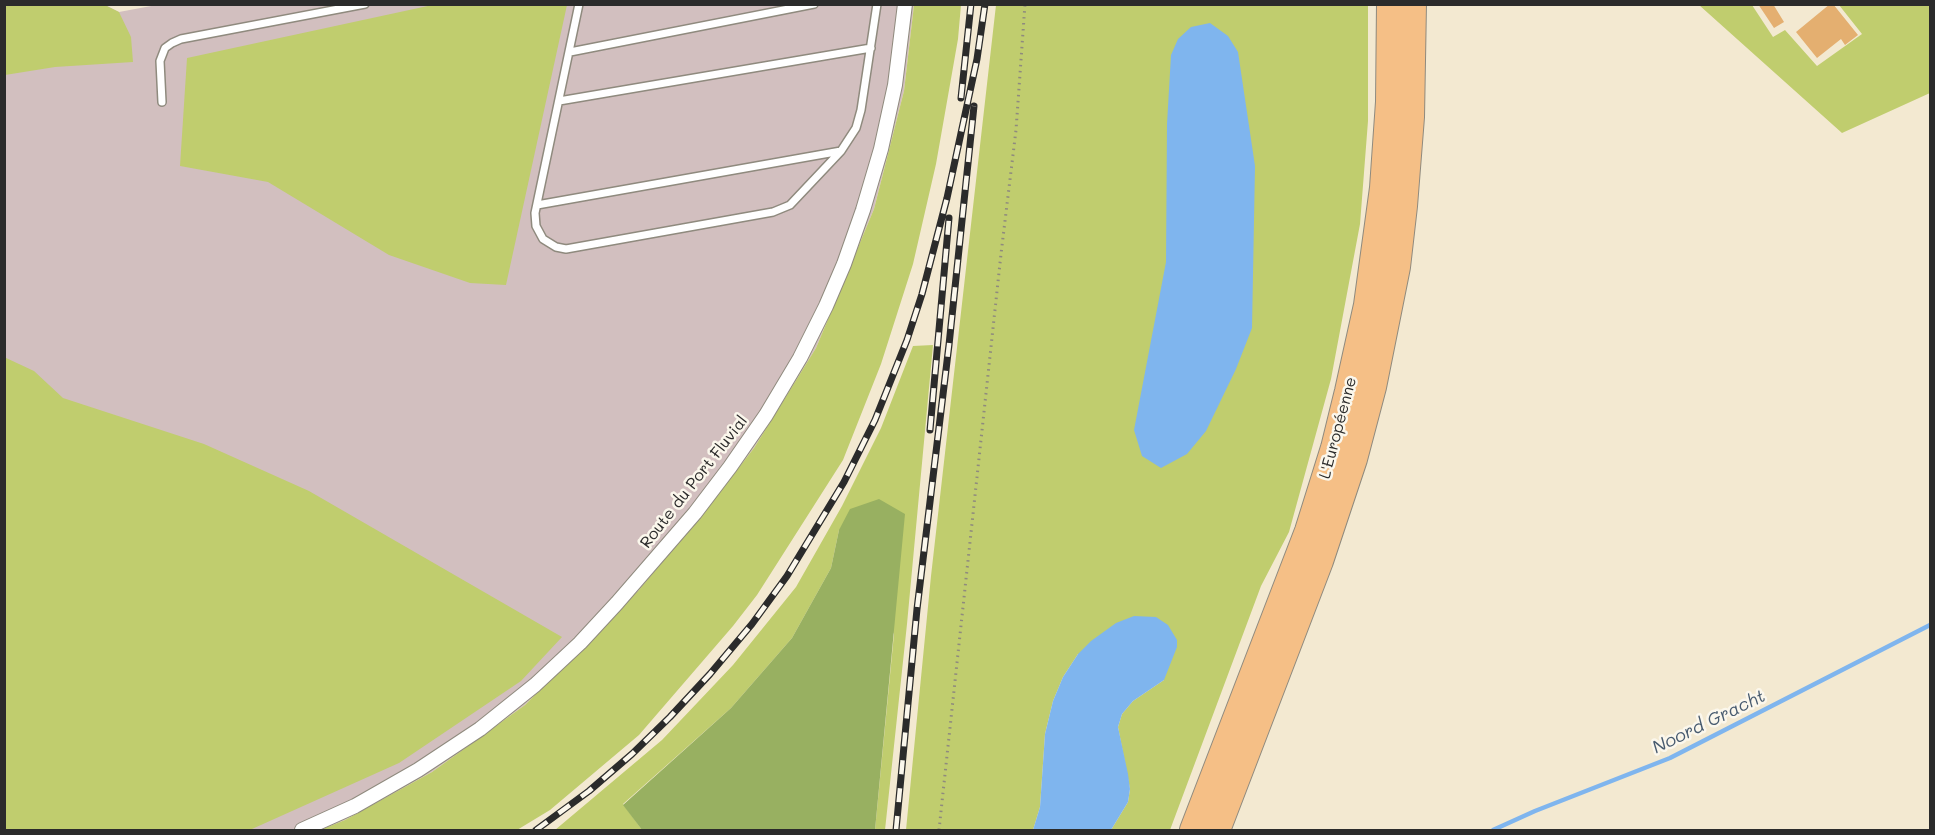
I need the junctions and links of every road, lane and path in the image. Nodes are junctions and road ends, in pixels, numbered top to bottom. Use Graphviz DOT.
graph roads {
  1 [pos="365,4"];
  2 [pos="579,4"];
  3 [pos="814,4"];
  4 [pos="877,4"];
  5 [pos="905,4"];
  6 [pos="1025,4"];
  7 [pos="1390,4"];
  8 [pos="1413,4"];
  9 [pos="871,48"];
  10 [pos="570,52"];
  11 [pos="559,101"];
  12 [pos="162,102"];
  13 [pos="841,151"];
  14 [pos="537,205"];
  15 [pos="302,831"];
  16 [pos="939,831"];
  17 [pos="1193,831"];
  18 [pos="1217,831"];
  1 -- 12 [label="lane"];
  2 -- 10 [label="lane"];
  3 -- 10 [label="lane"];
  4 -- 9 [label="lane"];
  5 -- 15 [label="street, Route du Port Fluvial"];
  6 -- 16 [label="path"];
  7 -- 17 [label="highway, L'Européenne"];
  8 -- 18 [label="highway, L'Européenne"];
  9 -- 11 [label="lane"];
  9 -- 13 [label="lane"];
  10 -- 11 [label="lane"];
  11 -- 14 [label="lane"];
  13 -- 14 [label="lane"];
  13 -- 14 [label="lane"];
}
